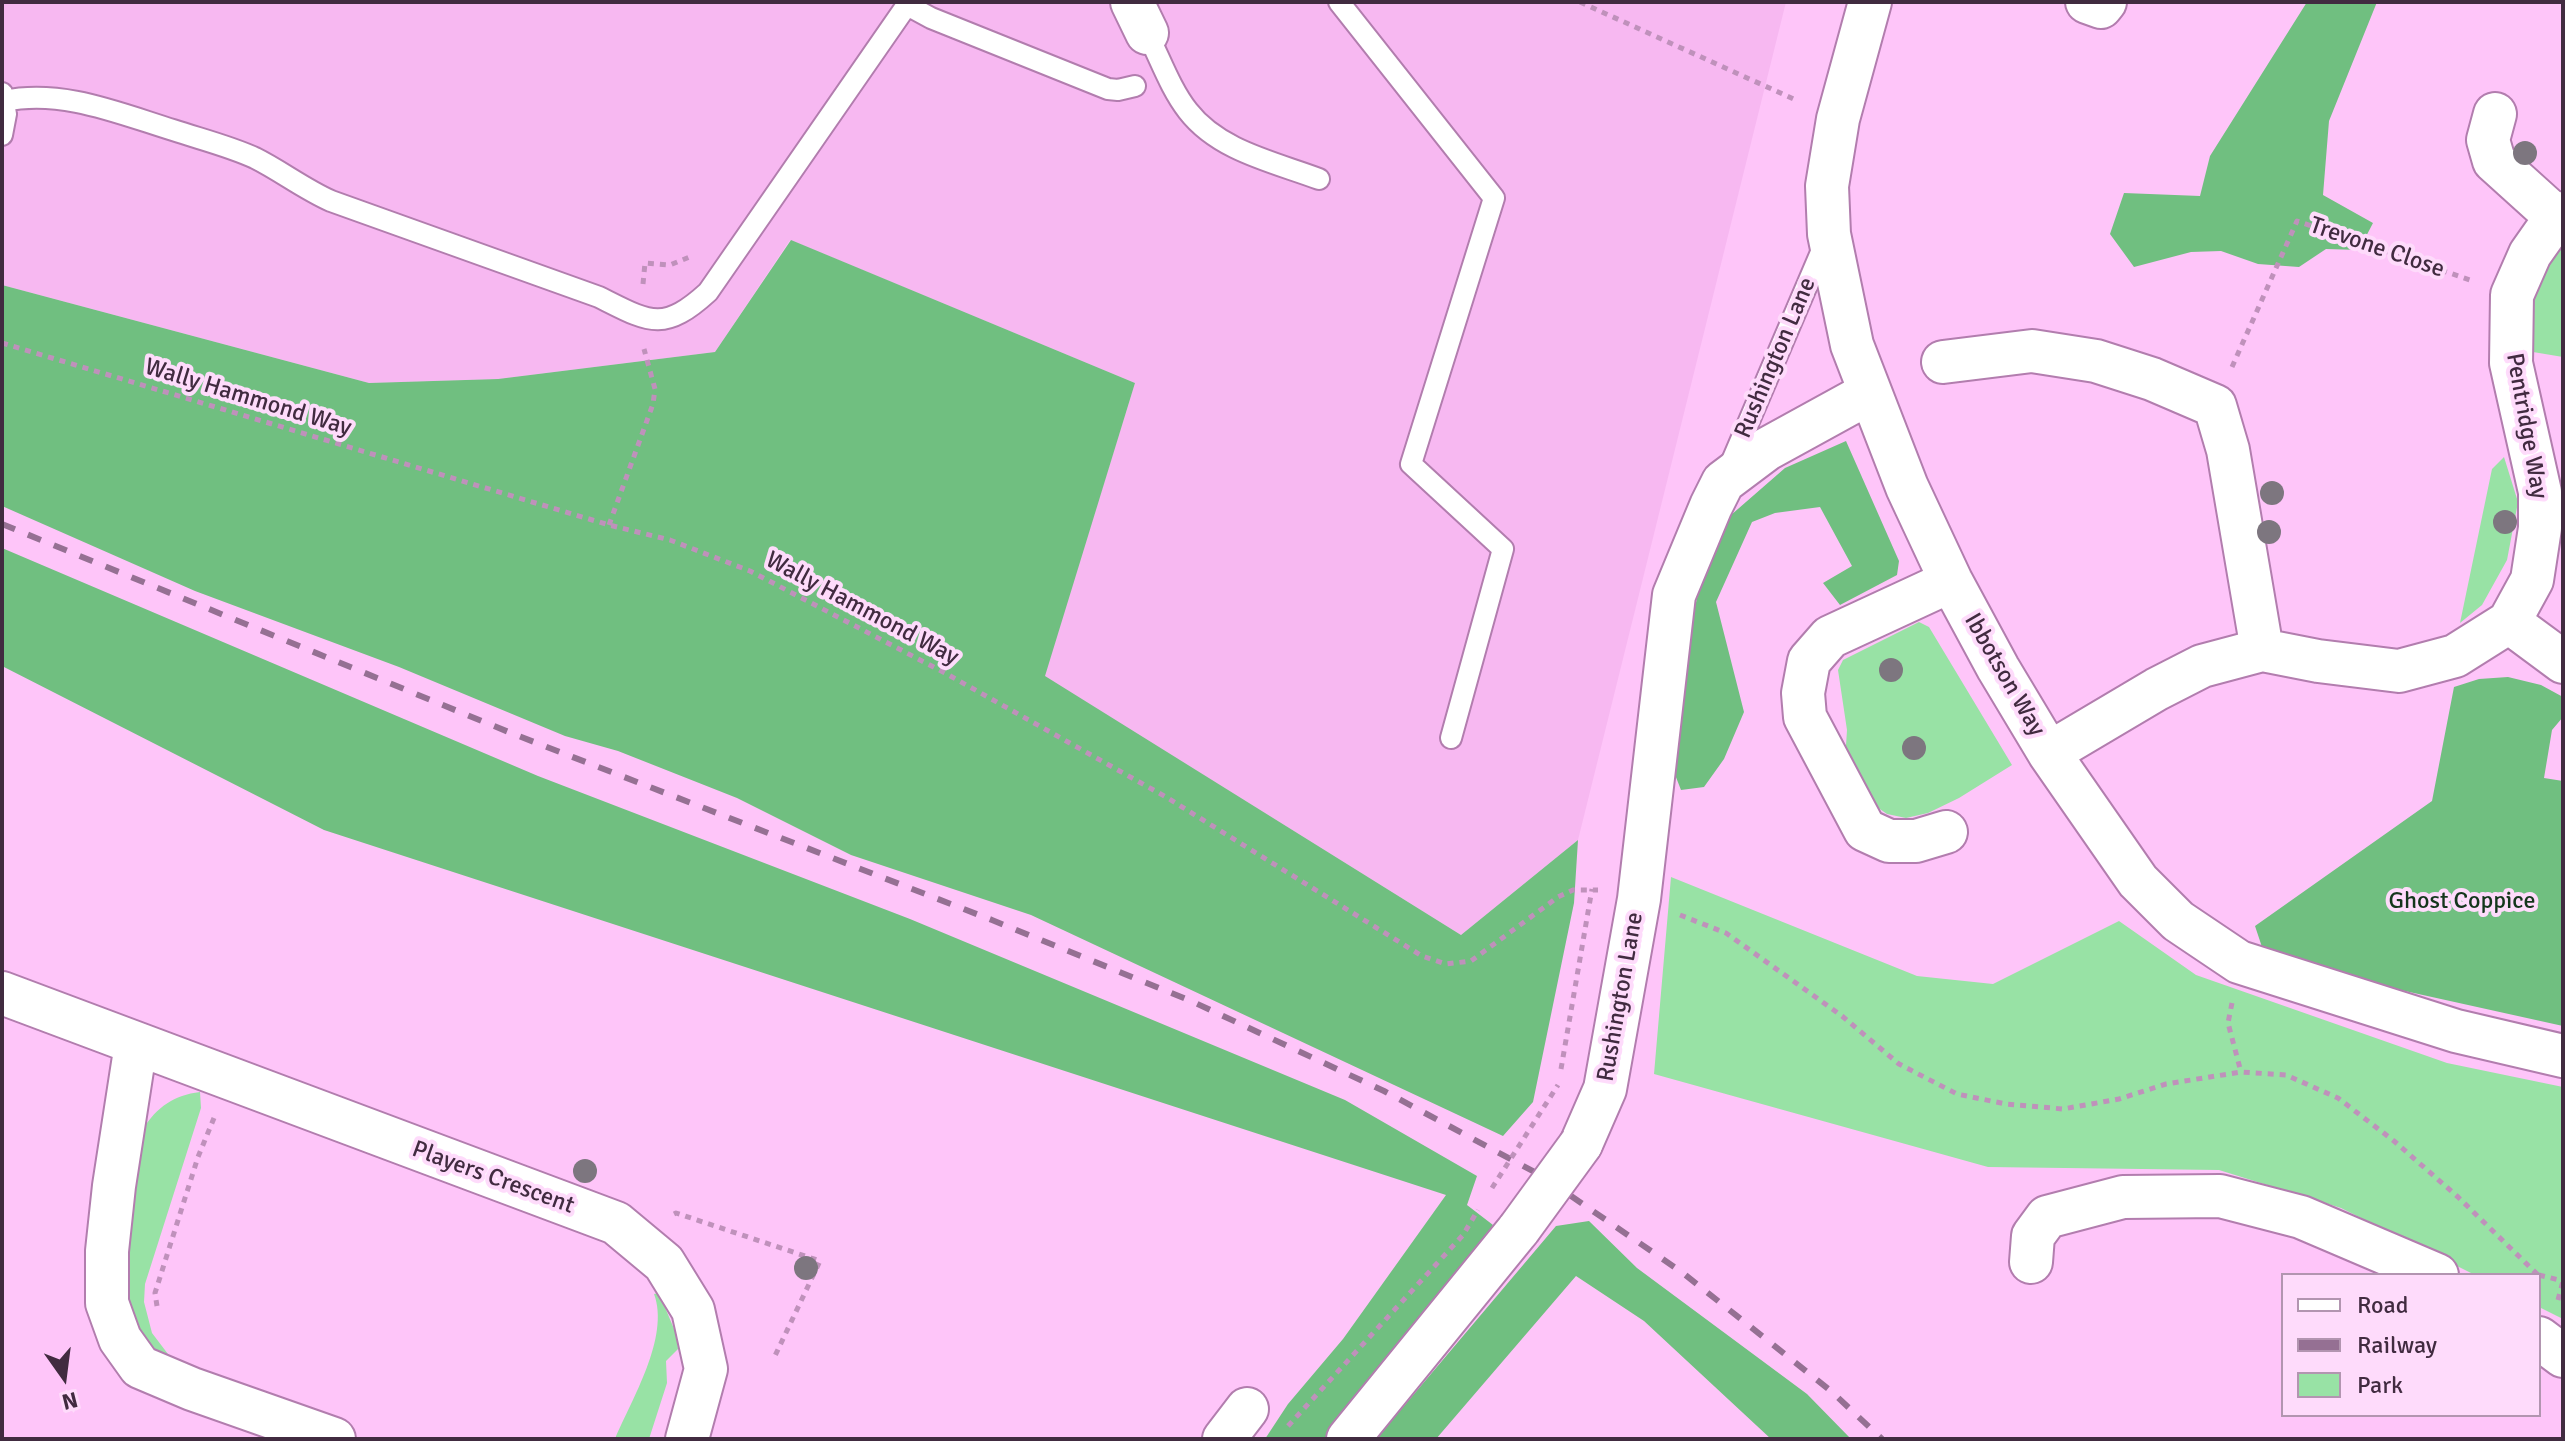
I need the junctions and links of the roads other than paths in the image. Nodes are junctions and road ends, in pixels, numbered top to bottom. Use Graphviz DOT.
graph roads {
  1 [pos="1339,2"];
  2 [pos="1870,2"];
  3 [pos="2087,2"];
  4 [pos="2105,2"];
  5 [pos="908,3"];
  6 [pos="1139,17"];
  7 [pos="1135,86"];
  8 [pos="3,97"];
  9 [pos="2495,114"];
  10 [pos="2,135"];
  11 [pos="1319,179"];
  12 [pos="2560,215"];
  13 [pos="1829,234"];
  14 [pos="1943,362"];
  15 [pos="1869,393"];
  16 [pos="1723,482"];
  17 [pos="1951,581"];
  18 [pos="2509,622"];
  19 [pos="2262,650"];
  20 [pos="2563,662"];
  21 [pos="1451,738"];
  22 [pos="2049,753"];
  23 [pos="1946,832"];
  24 [pos="2,993"];
  25 [pos="136,1044"];
  26 [pos="2563,1056"];
  27 [pos="2031,1262"];
  28 [pos="2432,1273"];
  29 [pos="2541,1340"];
  30 [pos="2563,1356"];
  31 [pos="334,1439"];
  32 [pos="687,1439"];
  33 [pos="1348,1439"];
  1 -- 21 [label="lane"];
  2 -- 13 [label="street, Ibbotson Way"];
  3 -- 4 [label="street"];
  5 -- 7 [label="lane"];
  5 -- 8 [label="lane"];
  6 -- 11 [label="lane"];
  8 -- 10 [label="lane"];
  9 -- 12 [label="street, Pentridge Way"];
  12 -- 18 [label="street, Pentridge Way"];
  13 -- 15 [label="street, Ibbotson Way"];
  13 -- 16 [label="lane, Rushington Lane"];
  14 -- 19 [label="street"];
  15 -- 16 [label="street, Rushington Lane"];
  15 -- 17 [label="street, Ibbotson Way"];
  16 -- 33 [label="street, Rushington Lane, bridge"];
  17 -- 22 [label="street, Ibbotson Way"];
  17 -- 23 [label="street"];
  18 -- 19 [label="street, Pentridge Way"];
  18 -- 20 [label="street"];
  19 -- 22 [label="street, Pentridge Way"];
  22 -- 26 [label="street, Ibbotson Way"];
  24 -- 25 [label="street, Players Crescent"];
  25 -- 31 [label="street"];
  25 -- 32 [label="street, Players Crescent"];
  27 -- 28 [label="street"];
  29 -- 30 [label="street"];
}
